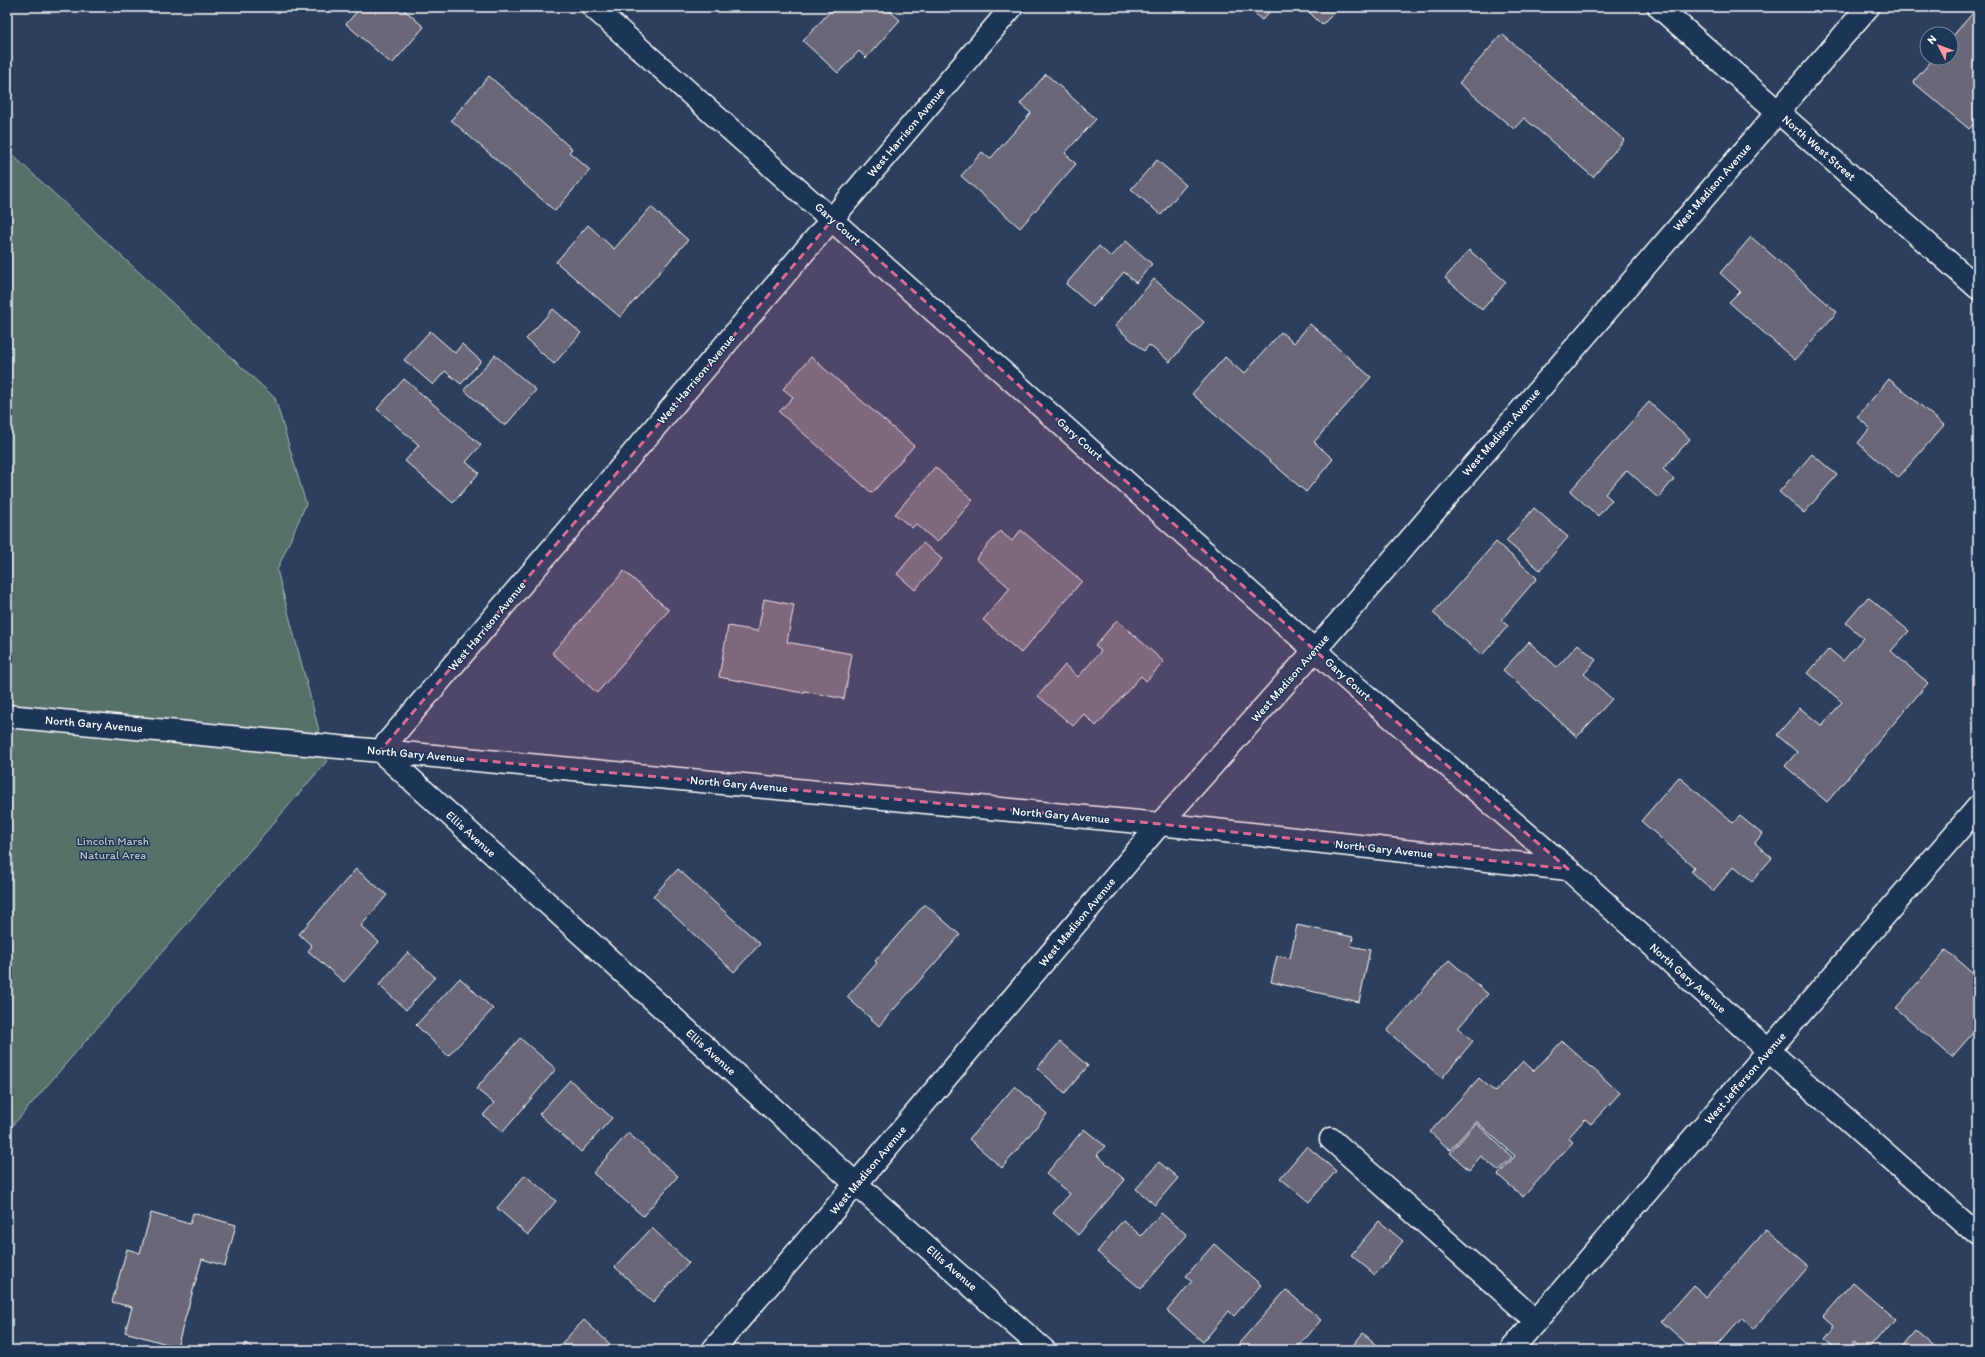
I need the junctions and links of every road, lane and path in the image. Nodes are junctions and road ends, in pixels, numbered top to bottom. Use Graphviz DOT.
graph roads {
  1 [pos="593,7"];
  2 [pos="1012,7"];
  3 [pos="1659,7"];
  4 [pos="1868,7"];
  5 [pos="1777,111"];
  6 [pos="832,219"];
  7 [pos="1978,288"];
  8 [pos="1315,650"];
  9 [pos="7,716"];
  10 [pos="380,751"];
  11 [pos="1978,807"];
  12 [pos="1160,824"];
  13 [pos="1568,869"];
  14 [pos="1768,1051"];
  15 [pos="1331,1139"];
  16 [pos="856,1184"];
  17 [pos="1978,1235"];
  18 [pos="1536,1321"];
  19 [pos="713,1350"];
  20 [pos="1044,1350"];
  21 [pos="1511,1350"];
  1 -- 6 [label="street, Gary Court"];
  2 -- 6 [label="street, West Harrison Avenue"];
  3 -- 5 [label="street, North West Street"];
  4 -- 5 [label="street, West Madison Avenue"];
  5 -- 7 [label="street, North West Street"];
  5 -- 8 [label="street, West Madison Avenue"];
  6 -- 8 [label="street, Gary Court"];
  6 -- 10 [label="street, West Harrison Avenue"];
  8 -- 12 [label="street, West Madison Avenue"];
  8 -- 13 [label="street, Gary Court"];
  9 -- 10 [label="street, North Gary Avenue"];
  10 -- 12 [label="street, North Gary Avenue"];
  10 -- 16 [label="street, Ellis Avenue"];
  11 -- 14 [label="street, West Jefferson Avenue"];
  12 -- 13 [label="street, North Gary Avenue"];
  12 -- 16 [label="street, West Madison Avenue"];
  13 -- 14 [label="street, North Gary Avenue"];
  14 -- 17 [label="street, North Gary Avenue"];
  14 -- 18 [label="street, West Jefferson Avenue"];
  15 -- 18 [label="street"];
  16 -- 19 [label="street, West Madison Avenue"];
  16 -- 20 [label="street, Ellis Avenue"];
  18 -- 21 [label="street, West Jefferson Avenue"];
}
